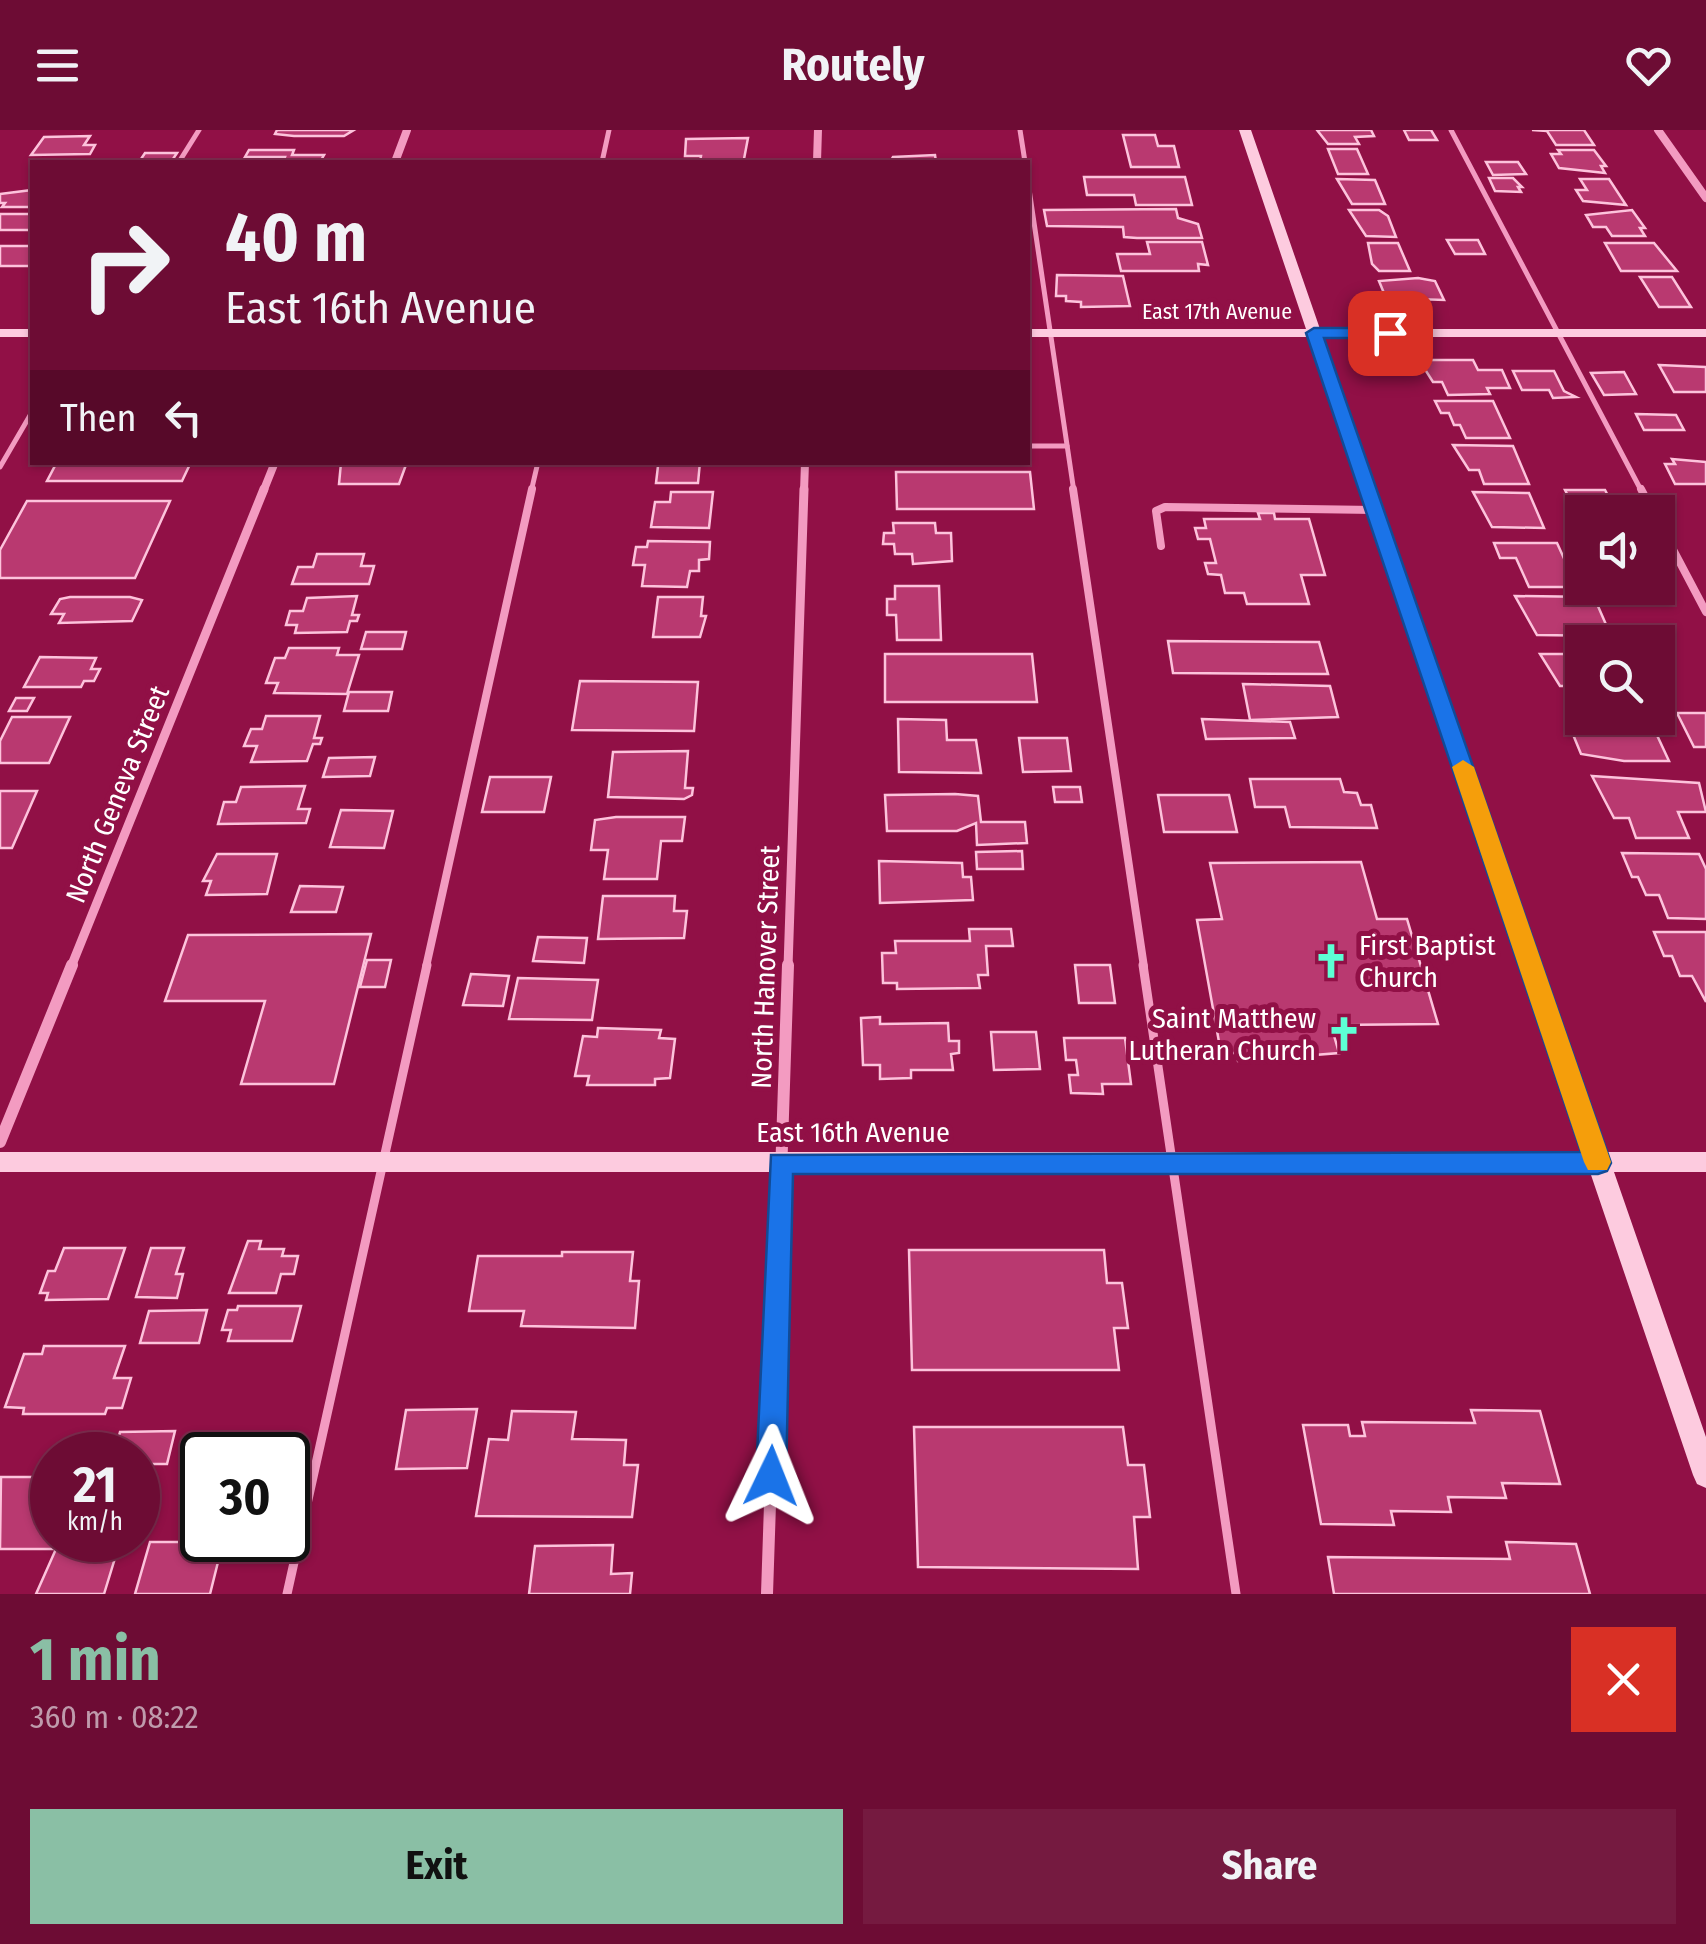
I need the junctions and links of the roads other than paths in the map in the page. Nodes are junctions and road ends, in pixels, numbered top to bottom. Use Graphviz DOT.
graph roads {
  1 [pos="198,130"];
  2 [pos="407,130"];
  3 [pos="609,130"];
  4 [pos="818,130"];
  5 [pos="1020,130"];
  6 [pos="1244,130"];
  7 [pos="1451,130"];
  8 [pos="1658,130"];
  9 [pos="180,160"];
  10 [pos="395,160"];
  11 [pos="602,160"];
  12 [pos="817,160"];
  13 [pos="1025,160"];
  14 [pos="1030,196"];
  15 [pos="1706,198"];
  16 [pos="0,333"];
  17 [pos="30,333"];
  18 [pos="1030,333"];
  19 [pos="1050,333"];
  20 [pos="1314,333"];
  21 [pos="1558,333"];
  22 [pos="1706,333"];
  23 [pos="30,415"];
  24 [pos="1030,446"];
  25 [pos="1067,446"];
  26 [pos="274,465"];
  27 [pos="537,465"];
  28 [pos="805,465"];
  29 [pos="0,467"];
  30 [pos="1644,495"];
  31 [pos="1375,510"];
  32 [pos="1162,546"];
  33 [pos="1675,553"];
  34 [pos="1706,612"];
  35 [pos="0,1142"];
  36 [pos="1173,1161"];
  37 [pos="0,1162"];
  38 [pos="384,1162"];
  39 [pos="1706,1162"];
  40 [pos="780,1163"];
  41 [pos="1598,1163"];
  42 [pos="1706,1474"];
  43 [pos="288,1594"];
  44 [pos="768,1594"];
  45 [pos="1236,1594"];
  1 -- 9 [label="lane"];
  2 -- 10 [label="street"];
  3 -- 11 [label="lane"];
  4 -- 12 [label="street"];
  5 -- 13 [label="lane"];
  6 -- 20 [label="street"];
  7 -- 21 [label="lane"];
  8 -- 15 [label="street"];
  14 -- 19 [label="lane"];
  16 -- 17 [label="street"];
  18 -- 19 [label="street, East 17th Avenue"];
  19 -- 20 [label="street, East 17th Avenue"];
  19 -- 25 [label="lane"];
  20 -- 21 [label="street, East 17th Avenue"];
  20 -- 31 [label="street"];
  21 -- 22 [label="street, East 17th Avenue"];
  21 -- 30 [label="lane"];
  23 -- 29 [label="lane"];
  24 -- 25 [label="lane"];
  25 -- 36 [label="lane"];
  26 -- 35 [label="street, North Geneva Street"];
  27 -- 38 [label="lane"];
  28 -- 40 [label="street, North Hanover Street"];
  31 -- 32 [label="lane"];
  31 -- 41 [label="street"];
  33 -- 34 [label="lane"];
  36 -- 40 [label="street, East 16th Avenue"];
  36 -- 41 [label="street, East 16th Avenue"];
  36 -- 45 [label="lane"];
  37 -- 38 [label="street, East 16th Avenue"];
  38 -- 40 [label="street, East 16th Avenue"];
  38 -- 43 [label="lane"];
  39 -- 41 [label="street, East 16th Avenue"];
  40 -- 44 [label="street, North Hanover Street"];
  41 -- 42 [label="street"];
}
